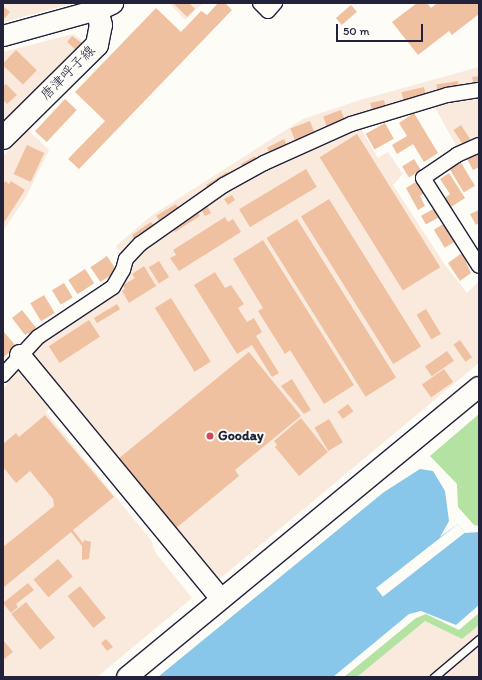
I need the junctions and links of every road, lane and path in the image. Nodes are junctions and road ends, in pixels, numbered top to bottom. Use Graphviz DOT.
graph roads {
  1 [pos="260,3"];
  2 [pos="275,3"];
  3 [pos="104,7"];
  4 [pos="3,36"];
  5 [pos="479,90"];
  6 [pos="3,138"];
  7 [pos="479,146"];
  8 [pos="479,266"];
  9 [pos="20,355"];
  10 [pos="3,375"];
  11 [pos="479,387"];
  12 [pos="221,600"];
  13 [pos="479,639"];
  14 [pos="127,677"];
  15 [pos="434,677"];
  1 -- 2 [label="street"];
  3 -- 4 [label="street"];
  3 -- 6 [label="main road, 唐津呼子線"];
  5 -- 9 [label="street"];
  7 -- 8 [label="street"];
  9 -- 10 [label="street"];
  9 -- 12 [label="street"];
  11 -- 12 [label="street"];
  12 -- 14 [label="street"];
  13 -- 15 [label="lane"];
}
